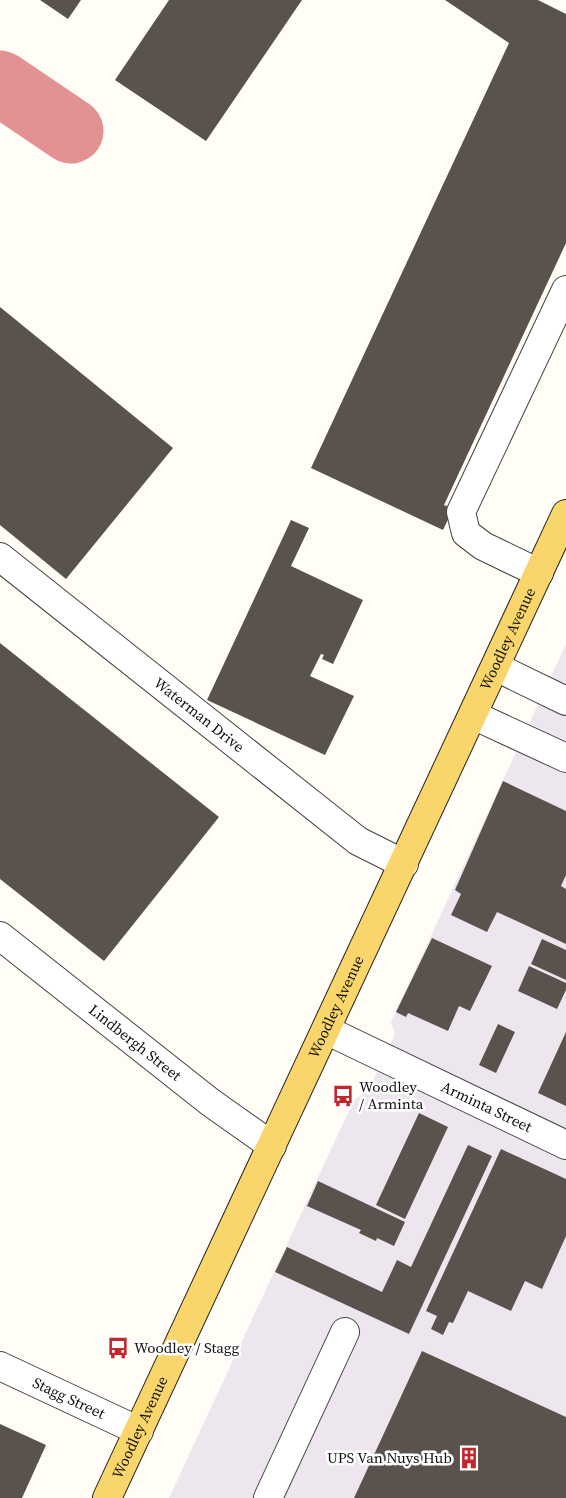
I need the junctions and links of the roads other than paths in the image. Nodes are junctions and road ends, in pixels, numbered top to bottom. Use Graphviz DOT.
graph roads {
  1 [pos="566,290"];
  2 [pos="566,514"];
  3 [pos="0,557"];
  4 [pos="539,573"];
  5 [pos="496,667"];
  6 [pos="566,701"];
  7 [pos="473,715"];
  8 [pos="566,758"];
  9 [pos="404,864"];
  10 [pos="0,936"];
  11 [pos="326,1030"];
  12 [pos="566,1145"];
  13 [pos="272,1146"];
  14 [pos="345,1332"];
  15 [pos="0,1366"];
  16 [pos="139,1430"];
  17 [pos="108,1498"];
  18 [pos="268,1498"];
  1 -- 4 [label="street"];
  2 -- 4 [label="main road, Woodley Avenue"];
  3 -- 9 [label="street, Waterman Drive"];
  4 -- 5 [label="main road, Woodley Avenue"];
  5 -- 6 [label="street"];
  5 -- 7 [label="main road, Woodley Avenue"];
  7 -- 8 [label="street"];
  7 -- 9 [label="main road, Woodley Avenue"];
  9 -- 11 [label="main road, Woodley Avenue"];
  10 -- 13 [label="street, Lindbergh Street"];
  11 -- 12 [label="street, Arminta Street"];
  11 -- 13 [label="main road, Woodley Avenue"];
  13 -- 16 [label="main road, Woodley Avenue"];
  14 -- 18 [label="street"];
  15 -- 16 [label="street, Stagg Street"];
  16 -- 17 [label="main road, Woodley Avenue"];
}
